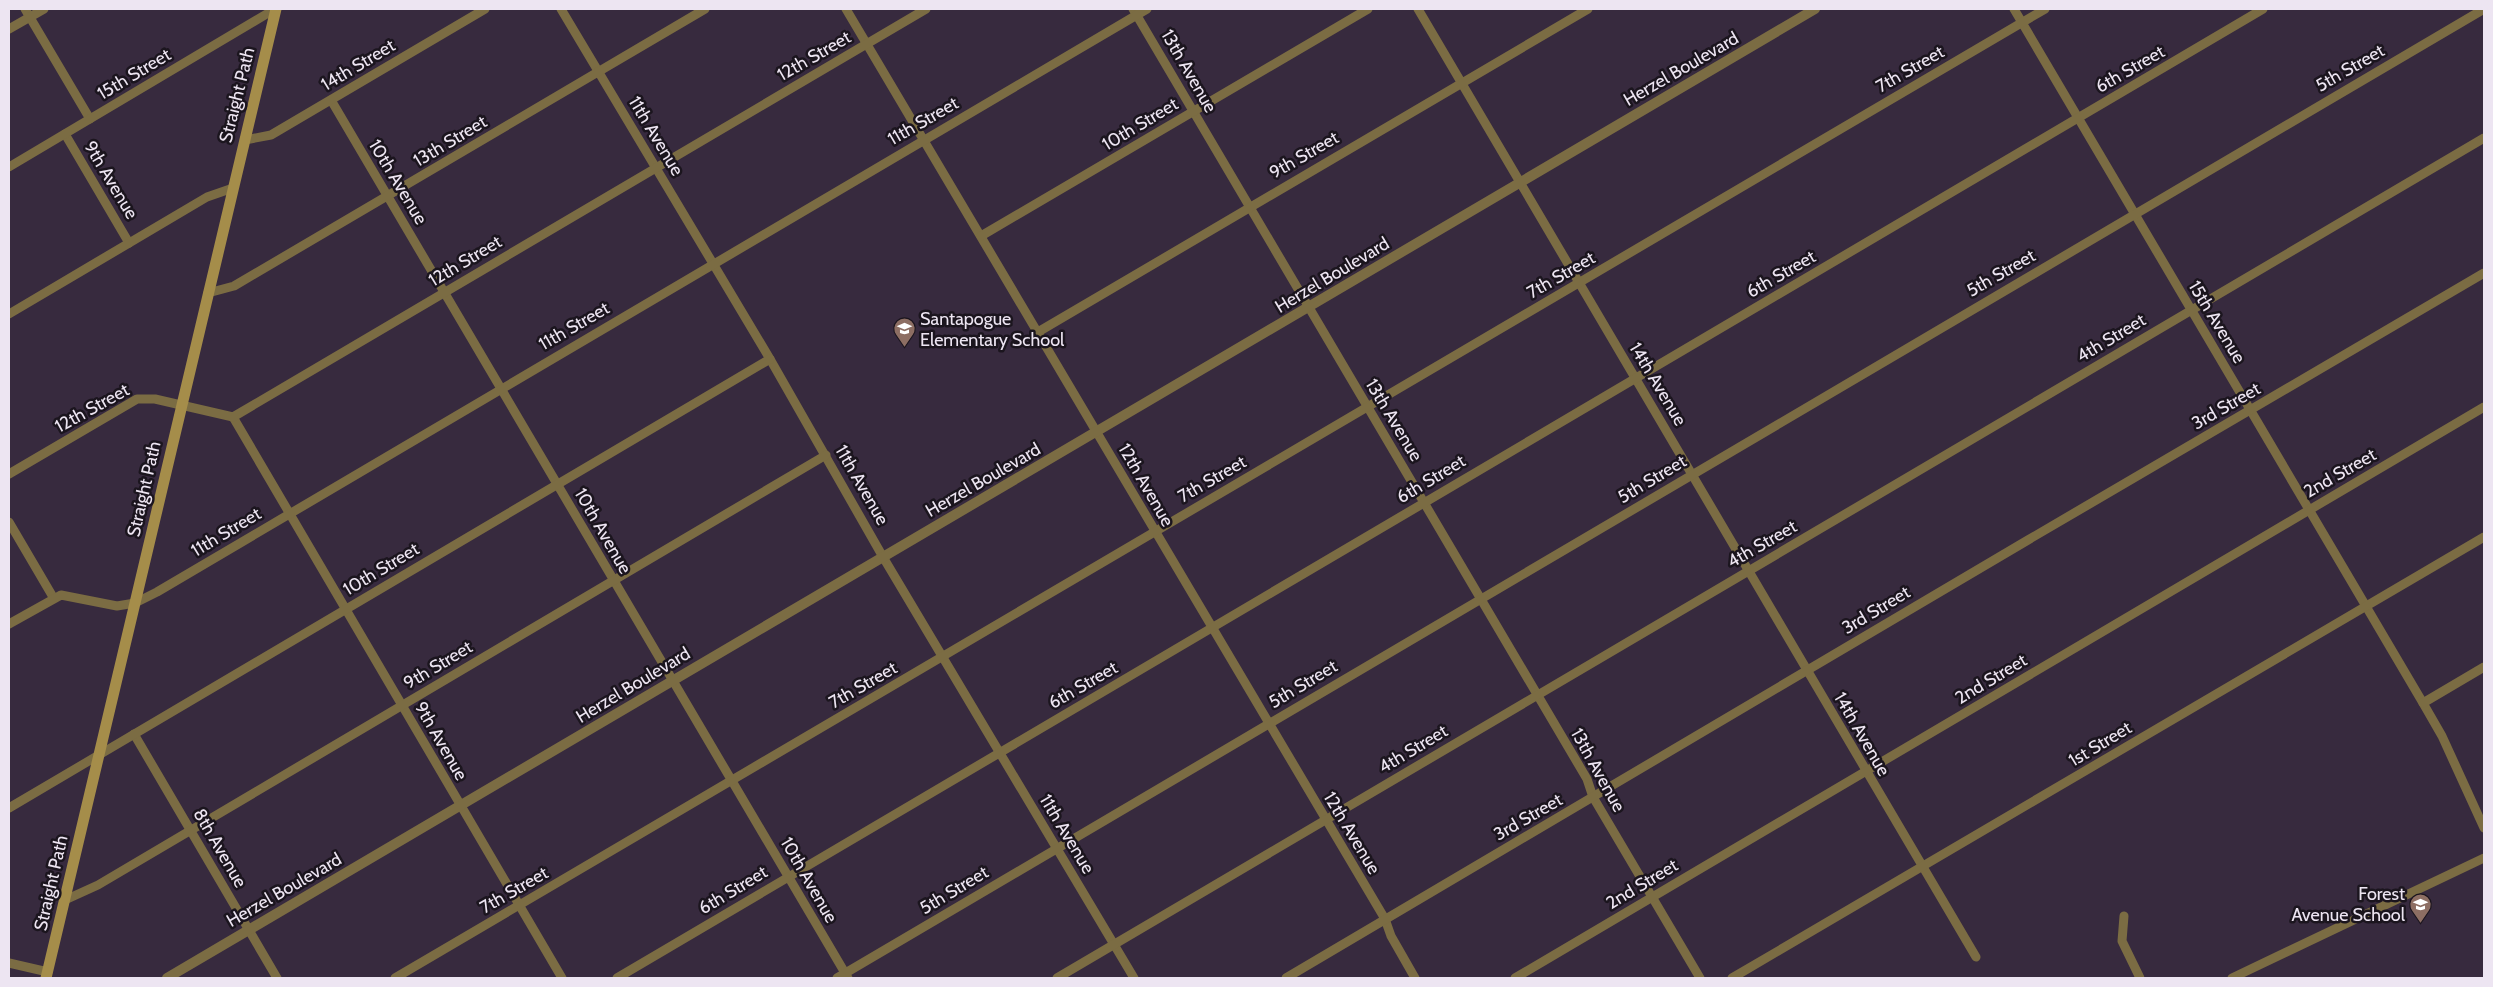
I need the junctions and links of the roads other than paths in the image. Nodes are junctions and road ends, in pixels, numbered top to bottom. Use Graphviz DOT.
graph roads {
  1 [pos="44,9"];
  2 [pos="276,9"];
  3 [pos="485,9"];
  4 [pos="561,9"];
  5 [pos="705,9"];
  6 [pos="846,9"];
  7 [pos="926,9"];
  8 [pos="1147,9"];
  9 [pos="1368,9"];
  10 [pos="1418,9"];
  11 [pos="1588,9"];
  12 [pos="1815,9"];
  13 [pos="2014,9"];
  14 [pos="2045,9"];
  15 [pos="2263,9"];
  16 [pos="2484,9"];
  17 [pos="1135,12"];
  18 [pos="27,13"];
  19 [pos="2022,22"];
  20 [pos="9,29"];
  21 [pos="867,44"];
  22 [pos="599,72"];
  23 [pos="1461,83"];
  24 [pos="331,100"];
  25 [pos="1193,111"];
  26 [pos="2078,118"];
  27 [pos="90,120"];
  28 [pos="65,134"];
  29 [pos="2484,138"];
  30 [pos="925,139"];
  31 [pos="245,140"];
  32 [pos="9,167"];
  33 [pos="655,167"];
  34 [pos="1520,182"];
  35 [pos="233,188"];
  36 [pos="387,197"];
  37 [pos="1248,206"];
  38 [pos="2135,213"];
  39 [pos="981,236"];
  40 [pos="129,243"];
  41 [pos="713,263"];
  42 [pos="2484,273"];
  43 [pos="1579,283"];
  44 [pos="444,292"];
  45 [pos="208,293"];
  46 [pos="1309,308"];
  47 [pos="2191,310"];
  48 [pos="9,314"];
  49 [pos="1038,332"];
  50 [pos="770,359"];
  51 [pos="1636,378"];
  52 [pos="501,388"];
  53 [pos="182,405"];
  54 [pos="1367,407"];
  55 [pos="2484,407"];
  56 [pos="2251,410"];
  57 [pos="233,417"];
  58 [pos="1096,433"];
  59 [pos="826,455"];
  60 [pos="9,474"];
  61 [pos="1692,474"];
  62 [pos="558,483"];
  63 [pos="1424,503"];
  64 [pos="2309,510"];
  65 [pos="289,513"];
  66 [pos="9,522"];
  67 [pos="1154,532"];
  68 [pos="2484,537"];
  69 [pos="883,557"];
  70 [pos="1750,570"];
  71 [pos="612,581"];
  72 [pos="53,597"];
  73 [pos="1480,599"];
  74 [pos="135,603"];
  75 [pos="2367,606"];
  76 [pos="345,609"];
  77 [pos="9,624"];
  78 [pos="1212,628"];
  79 [pos="943,657"];
  80 [pos="2484,666"];
  81 [pos="1807,670"];
  82 [pos="673,680"];
  83 [pos="1537,695"];
  84 [pos="2423,703"];
  85 [pos="402,705"];
  86 [pos="1268,724"];
  87 [pos="134,734"];
  88 [pos="1000,752"];
  89 [pos="100,754"];
  90 [pos="1866,772"];
  91 [pos="731,780"];
  92 [pos="1593,797"];
  93 [pos="460,806"];
  94 [pos="9,808"];
  95 [pos="1326,820"];
  96 [pos="2484,828"];
  97 [pos="190,830"];
  98 [pos="1056,849"];
  99 [pos="2484,858"];
  100 [pos="1922,868"];
  101 [pos="788,877"];
  102 [pos="1652,897"];
  103 [pos="65,900"];
  104 [pos="519,906"];
  105 [pos="2124,916"];
  106 [pos="1385,919"];
  107 [pos="249,930"];
  108 [pos="1114,945"];
  109 [pos="1976,957"];
  110 [pos="9,963"];
  111 [pos="47,975"];
  112 [pos="843,977"];
  113 [pos="166,978"];
  114 [pos="277,978"];
  115 [pos="395,978"];
  116 [pos="562,978"];
  117 [pos="617,978"];
  118 [pos="1057,978"];
  119 [pos="1134,978"];
  120 [pos="1286,978"];
  121 [pos="1415,978"];
  122 [pos="1515,978"];
  123 [pos="1700,978"];
  124 [pos="1732,978"];
  125 [pos="2140,978"];
  126 [pos="2232,978"];
  1 -- 18 [label="street"];
  2 -- 27 [label="street, 15th Street"];
  2 -- 31 [label="main road, Straight Path"];
  3 -- 24 [label="street, 14th Street"];
  4 -- 22 [label="street, 11th Avenue"];
  5 -- 22 [label="street, 13th Street"];
  6 -- 21 [label="street, 12th Avenue"];
  7 -- 21 [label="street, 12th Street"];
  8 -- 17 [label="street, 11th Street"];
  9 -- 25 [label="street, 10th Street"];
  10 -- 23 [label="street, 14th Avenue"];
  11 -- 23 [label="street, 9th Street"];
  12 -- 34 [label="street, Herzel Boulevard"];
  13 -- 19 [label="street, 15th Avenue"];
  14 -- 19 [label="street, 7th Street"];
  15 -- 26 [label="street, 6th Street"];
  16 -- 38 [label="street, 5th Street"];
  17 -- 25 [label="street, 13th Avenue"];
  17 -- 30 [label="street, 11th Street"];
  18 -- 20 [label="street"];
  18 -- 27 [label="street, 9th Avenue"];
  19 -- 26 [label="street, 15th Avenue"];
  19 -- 43 [label="street, 7th Street"];
  21 -- 30 [label="street, 12th Avenue"];
  21 -- 33 [label="street, 12th Street"];
  22 -- 33 [label="street, 11th Avenue"];
  22 -- 36 [label="street, 13th Street"];
  23 -- 34 [label="street, 14th Avenue"];
  23 -- 37 [label="street, 9th Street"];
  24 -- 31 [label="street, 14th Street"];
  24 -- 36 [label="street, 10th Avenue"];
  25 -- 37 [label="street, 13th Avenue"];
  25 -- 39 [label="street, 10th Street"];
  26 -- 38 [label="street, 15th Avenue"];
  26 -- 51 [label="street, 6th Street"];
  27 -- 28 [label="street, 15th Street"];
  28 -- 32 [label="street, 15th Street"];
  28 -- 40 [label="street, 9th Avenue"];
  29 -- 47 [label="street, 4th Street"];
  30 -- 39 [label="street, 12th Avenue"];
  30 -- 41 [label="street, 11th Street"];
  31 -- 35 [label="main road, Straight Path"];
  33 -- 41 [label="street, 11th Avenue"];
  33 -- 44 [label="street, 12th Street"];
  34 -- 43 [label="street, 14th Avenue"];
  34 -- 46 [label="street, Herzel Boulevard"];
  35 -- 40 [label="street"];
  35 -- 45 [label="main road, Straight Path"];
  36 -- 44 [label="street, 10th Avenue"];
  36 -- 45 [label="street, 13th Street"];
  37 -- 46 [label="street, 13th Avenue"];
  37 -- 49 [label="street, 9th Street"];
  38 -- 47 [label="street, 15th Avenue"];
  38 -- 61 [label="street, 5th Street"];
  39 -- 49 [label="street, 12th Avenue"];
  40 -- 48 [label="street"];
  41 -- 50 [label="street, 11th Avenue"];
  41 -- 52 [label="street, 11th Street"];
  42 -- 56 [label="street, 3rd Street"];
  43 -- 51 [label="street, 14th Avenue"];
  43 -- 54 [label="street, 7th Street"];
  44 -- 52 [label="street, 10th Avenue"];
  44 -- 57 [label="street, 12th Street"];
  45 -- 53 [label="main road, Straight Path"];
  46 -- 54 [label="street, 13th Avenue"];
  46 -- 58 [label="street, Herzel Boulevard"];
  47 -- 56 [label="street, 15th Avenue"];
  47 -- 70 [label="street, 4th Street"];
  49 -- 58 [label="street, 12th Avenue"];
  50 -- 59 [label="street, 11th Avenue"];
  50 -- 62 [label="street, 10th Street"];
  51 -- 61 [label="street, 14th Avenue"];
  51 -- 63 [label="street, 6th Street"];
  52 -- 62 [label="street, 10th Avenue"];
  52 -- 65 [label="street, 11th Street"];
  53 -- 57 [label="street, 12th Street"];
  53 -- 60 [label="street, 12th Street"];
  53 -- 74 [label="main road, Straight Path"];
  54 -- 63 [label="street, 13th Avenue"];
  54 -- 67 [label="street, 7th Street"];
  55 -- 64 [label="street, 2nd Street"];
  56 -- 64 [label="street, 15th Avenue"];
  56 -- 81 [label="street, 3rd Street"];
  57 -- 65 [label="street, 9th Avenue"];
  58 -- 67 [label="street, 12th Avenue"];
  58 -- 69 [label="street, Herzel Boulevard"];
  59 -- 69 [label="street, 11th Avenue"];
  59 -- 71 [label="street, 9th Street"];
  61 -- 70 [label="street, 14th Avenue"];
  61 -- 73 [label="street, 5th Street"];
  62 -- 71 [label="street, 10th Avenue"];
  62 -- 76 [label="street, 10th Street"];
  63 -- 73 [label="street, 13th Avenue"];
  63 -- 78 [label="street, 6th Street"];
  64 -- 75 [label="street, 15th Avenue"];
  64 -- 90 [label="street, 2nd Street"];
  65 -- 74 [label="street, 11th Street"];
  65 -- 76 [label="street, 9th Avenue"];
  66 -- 72 [label="street"];
  67 -- 78 [label="street, 12th Avenue"];
  67 -- 79 [label="street, 7th Street"];
  68 -- 75 [label="street, 1st Street"];
  69 -- 79 [label="street, 11th Avenue"];
  69 -- 82 [label="street, Herzel Boulevard"];
  70 -- 81 [label="street, 14th Avenue"];
  70 -- 83 [label="street, 4th Street"];
  71 -- 82 [label="street, 10th Avenue"];
  71 -- 85 [label="street, 9th Street"];
  72 -- 74 [label="street, 11th Street"];
  72 -- 77 [label="street"];
  73 -- 83 [label="street, 13th Avenue"];
  73 -- 86 [label="street, 5th Street"];
  74 -- 89 [label="main road, Straight Path"];
  75 -- 84 [label="street, 15th Avenue"];
  75 -- 100 [label="street, 1st Street"];
  76 -- 85 [label="street, 9th Avenue"];
  76 -- 87 [label="street, 10th Street"];
  78 -- 86 [label="street, 12th Avenue"];
  78 -- 88 [label="street, 6th Street"];
  79 -- 88 [label="street, 11th Avenue"];
  79 -- 91 [label="street, 7th Street"];
  80 -- 84 [label="street"];
  81 -- 90 [label="street, 14th Avenue"];
  81 -- 92 [label="street, 3rd Street"];
  82 -- 91 [label="street, 10th Avenue"];
  82 -- 93 [label="street, Herzel Boulevard"];
  83 -- 92 [label="street, 13th Avenue"];
  83 -- 95 [label="street, 4th Street"];
  84 -- 96 [label="street, 15th Avenue"];
  85 -- 93 [label="street, 9th Avenue"];
  85 -- 97 [label="street, 9th Street"];
  86 -- 95 [label="street, 12th Avenue"];
  86 -- 98 [label="street, 5th Street"];
  87 -- 89 [label="street, 10th Street"];
  87 -- 97 [label="street, 8th Avenue"];
  88 -- 98 [label="street, 11th Avenue"];
  88 -- 101 [label="street, 6th Street"];
  89 -- 94 [label="street, 10th Street"];
  89 -- 103 [label="main road, Straight Path"];
  90 -- 100 [label="street, 14th Avenue"];
  90 -- 102 [label="street, 2nd Street"];
  91 -- 101 [label="street, 10th Avenue"];
  91 -- 104 [label="street, 7th Street"];
  92 -- 102 [label="street, 13th Avenue"];
  92 -- 106 [label="street, 3rd Street"];
  93 -- 104 [label="street, 9th Avenue"];
  93 -- 107 [label="street, Herzel Boulevard"];
  95 -- 106 [label="street, 12th Avenue"];
  95 -- 108 [label="street, 4th Street"];
  97 -- 103 [label="street, 9th Street"];
  97 -- 107 [label="street, 8th Avenue"];
  98 -- 108 [label="street, 11th Avenue"];
  98 -- 112 [label="street, 5th Street"];
  99 -- 126 [label="street"];
  100 -- 109 [label="street, 14th Avenue"];
  100 -- 124 [label="street, 1st Street"];
  101 -- 112 [label="street, 10th Avenue"];
  101 -- 117 [label="street, 6th Street"];
  102 -- 122 [label="street, 2nd Street"];
  102 -- 123 [label="street, 13th Avenue"];
  103 -- 111 [label="main road, Straight Path"];
  104 -- 115 [label="street, 7th Street"];
  104 -- 116 [label="street, 9th Avenue"];
  105 -- 125 [label="street"];
  106 -- 120 [label="street, 3rd Street"];
  106 -- 121 [label="street, 12th Avenue"];
  107 -- 113 [label="street, Herzel Boulevard"];
  107 -- 114 [label="street, 8th Avenue"];
  108 -- 118 [label="street, 4th Street"];
  108 -- 119 [label="street, 11th Avenue"];
  110 -- 111 [label="street"];
}
